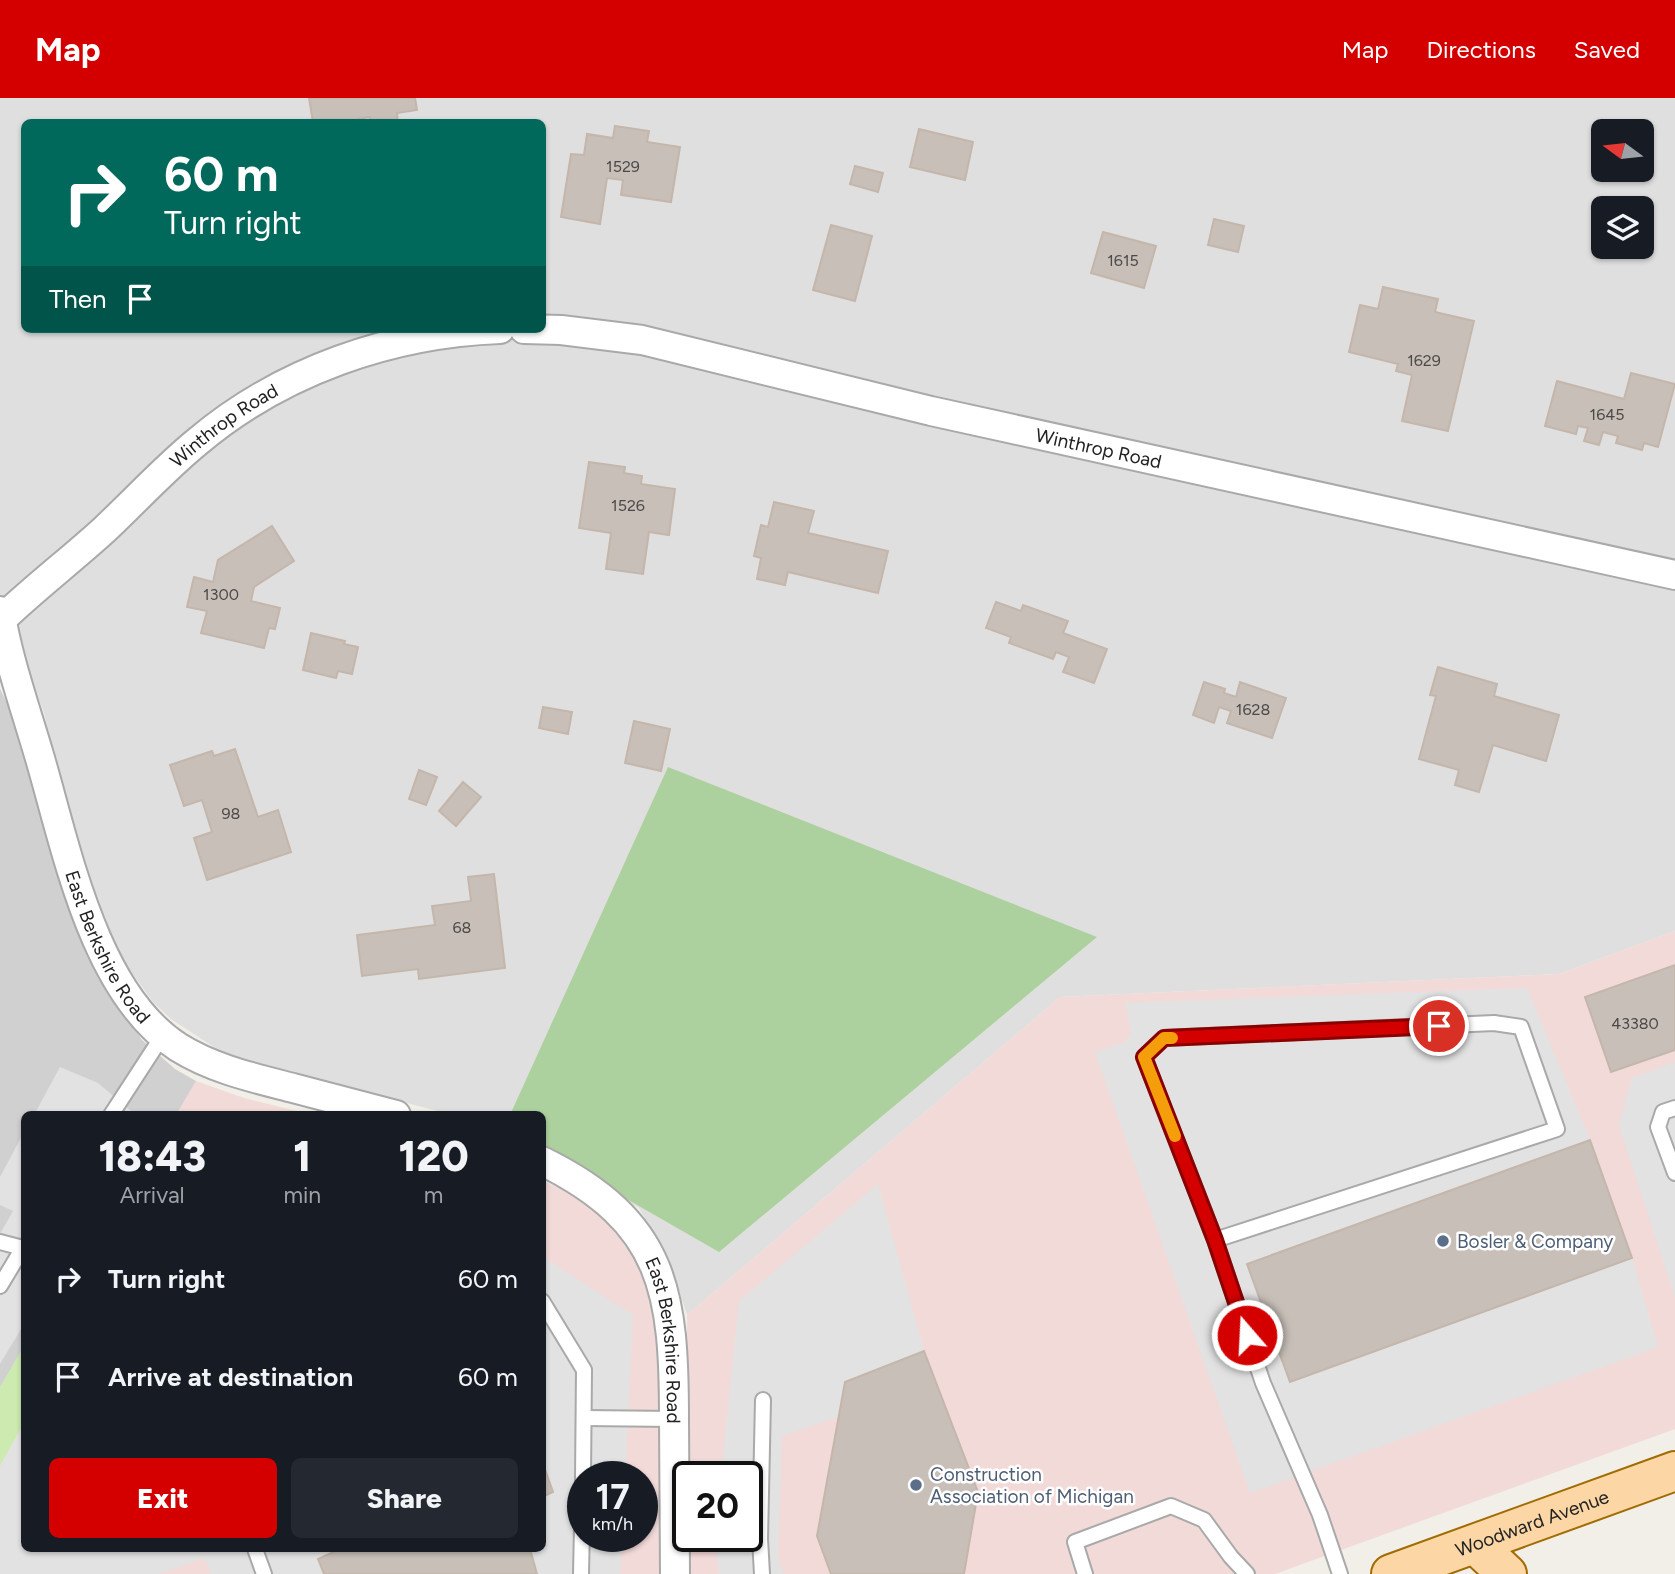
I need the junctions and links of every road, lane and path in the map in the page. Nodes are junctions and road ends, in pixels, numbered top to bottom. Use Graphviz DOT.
graph roads {
  1 [pos="546,330"];
  2 [pos="445,333"];
  3 [pos="1675,575"];
  4 [pos="1,617"];
  5 [pos="163,1035"];
  6 [pos="1675,1108"];
  7 [pos="114,1111"];
  8 [pos="381,1111"];
  9 [pos="546,1163"];
  10 [pos="1675,1173"];
  11 [pos="1215,1240"];
  12 [pos="0,1242"];
  13 [pos="21,1246"];
  14 [pos="21,1252"];
  15 [pos="0,1286"];
  16 [pos="546,1308"];
  17 [pos="762,1400"];
  18 [pos="584,1418"];
  19 [pos="674,1419"];
  20 [pos="583,1461"];
  21 [pos="1675,1471"];
  22 [pos="1475,1544"];
  23 [pos="256,1552"];
  24 [pos="581,1552"];
  25 [pos="264,1574"];
  26 [pos="581,1574"];
  27 [pos="675,1574"];
  28 [pos="762,1574"];
  29 [pos="1085,1574"];
  30 [pos="1247,1574"];
  31 [pos="1340,1574"];
  32 [pos="1391,1574"];
  33 [pos="1507,1574"];
  1 -- 3 [label="street, Winthrop Road"];
  2 -- 4 [label="street, Winthrop Road"];
  4 -- 5 [label="street, East Berkshire Road"];
  5 -- 7 [label="lane"];
  5 -- 8 [label="street, East Berkshire Road"];
  6 -- 10 [label="lane"];
  9 -- 19 [label="street, East Berkshire Road"];
  11 -- 11 [label="lane"];
  11 -- 31 [label="lane"];
  12 -- 13 [label="lane"];
  14 -- 15 [label="lane"];
  16 -- 18 [label="lane"];
  17 -- 28 [label="lane"];
  18 -- 19 [label="lane"];
  18 -- 20 [label="lane"];
  19 -- 27 [label="street, East Berkshire Road"];
  21 -- 22 [label="main road, Woodward Avenue"];
  22 -- 32 [label="main road, Woodward Avenue"];
  22 -- 33 [label="main road"];
  23 -- 25 [label="lane"];
  24 -- 26 [label="lane"];
  29 -- 30 [label="lane"];
}
